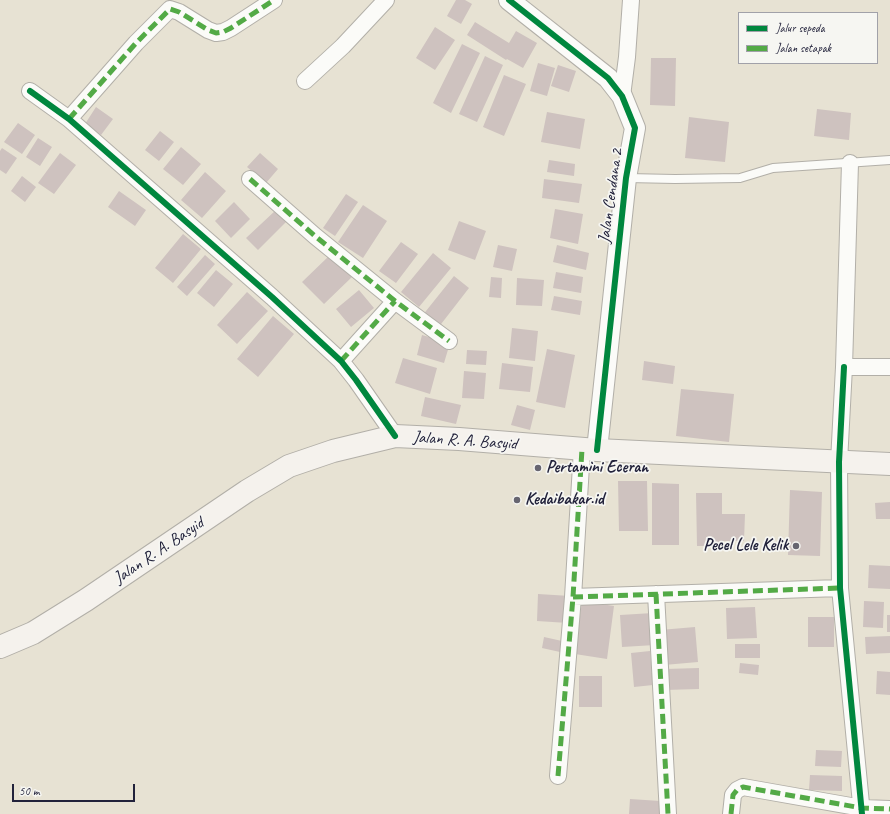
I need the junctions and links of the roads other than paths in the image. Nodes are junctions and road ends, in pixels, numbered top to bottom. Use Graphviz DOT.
graph roads {
  1 [pos="274,0"];
  2 [pos="386,0"];
  3 [pos="509,0"];
  4 [pos="631,0"];
  5 [pos="305,81"];
  6 [pos="30,91"];
  7 [pos="622,96"];
  8 [pos="69,119"];
  9 [pos="890,160"];
  10 [pos="850,163"];
  11 [pos="626,178"];
  12 [pos="250,179"];
  13 [pos="395,301"];
  14 [pos="449,341"];
  15 [pos="341,361"];
  16 [pos="844,367"];
  17 [pos="890,367"];
  18 [pos="395,436"];
  19 [pos="589,450"];
  20 [pos="838,462"];
  21 [pos="890,464"];
  22 [pos="840,588"];
  23 [pos="656,594"];
  24 [pos="573,597"];
  25 [pos="0,647"];
  26 [pos="558,776"];
  27 [pos="890,809"];
  28 [pos="862,811"];
  29 [pos="668,814"];
  30 [pos="731,814"];
  1 -- 8 [label="street"];
  2 -- 5 [label="street"];
  3 -- 7 [label="street, Jalan Cendana 2"];
  4 -- 7 [label="street"];
  6 -- 8 [label="street"];
  7 -- 11 [label="street, Jalan Cendana 2"];
  8 -- 15 [label="street"];
  9 -- 10 [label="lane"];
  10 -- 11 [label="lane"];
  10 -- 16 [label="street"];
  11 -- 19 [label="street, Jalan Cendana 2"];
  12 -- 13 [label="street"];
  13 -- 14 [label="street"];
  13 -- 15 [label="street"];
  15 -- 18 [label="street"];
  16 -- 17 [label="street"];
  16 -- 20 [label="street"];
  18 -- 19 [label="main road, Jalan R. A. Basyid"];
  18 -- 25 [label="main road, Jalan R. A. Basyid"];
  19 -- 20 [label="main road, Jalan R. A. Basyid"];
  19 -- 24 [label="street"];
  20 -- 21 [label="main road, Jalan R. A. Basyid"];
  20 -- 22 [label="street"];
  22 -- 23 [label="street"];
  22 -- 28 [label="street"];
  23 -- 24 [label="street"];
  23 -- 29 [label="street"];
  24 -- 26 [label="street"];
  27 -- 28 [label="street"];
  28 -- 30 [label="street"];
}
